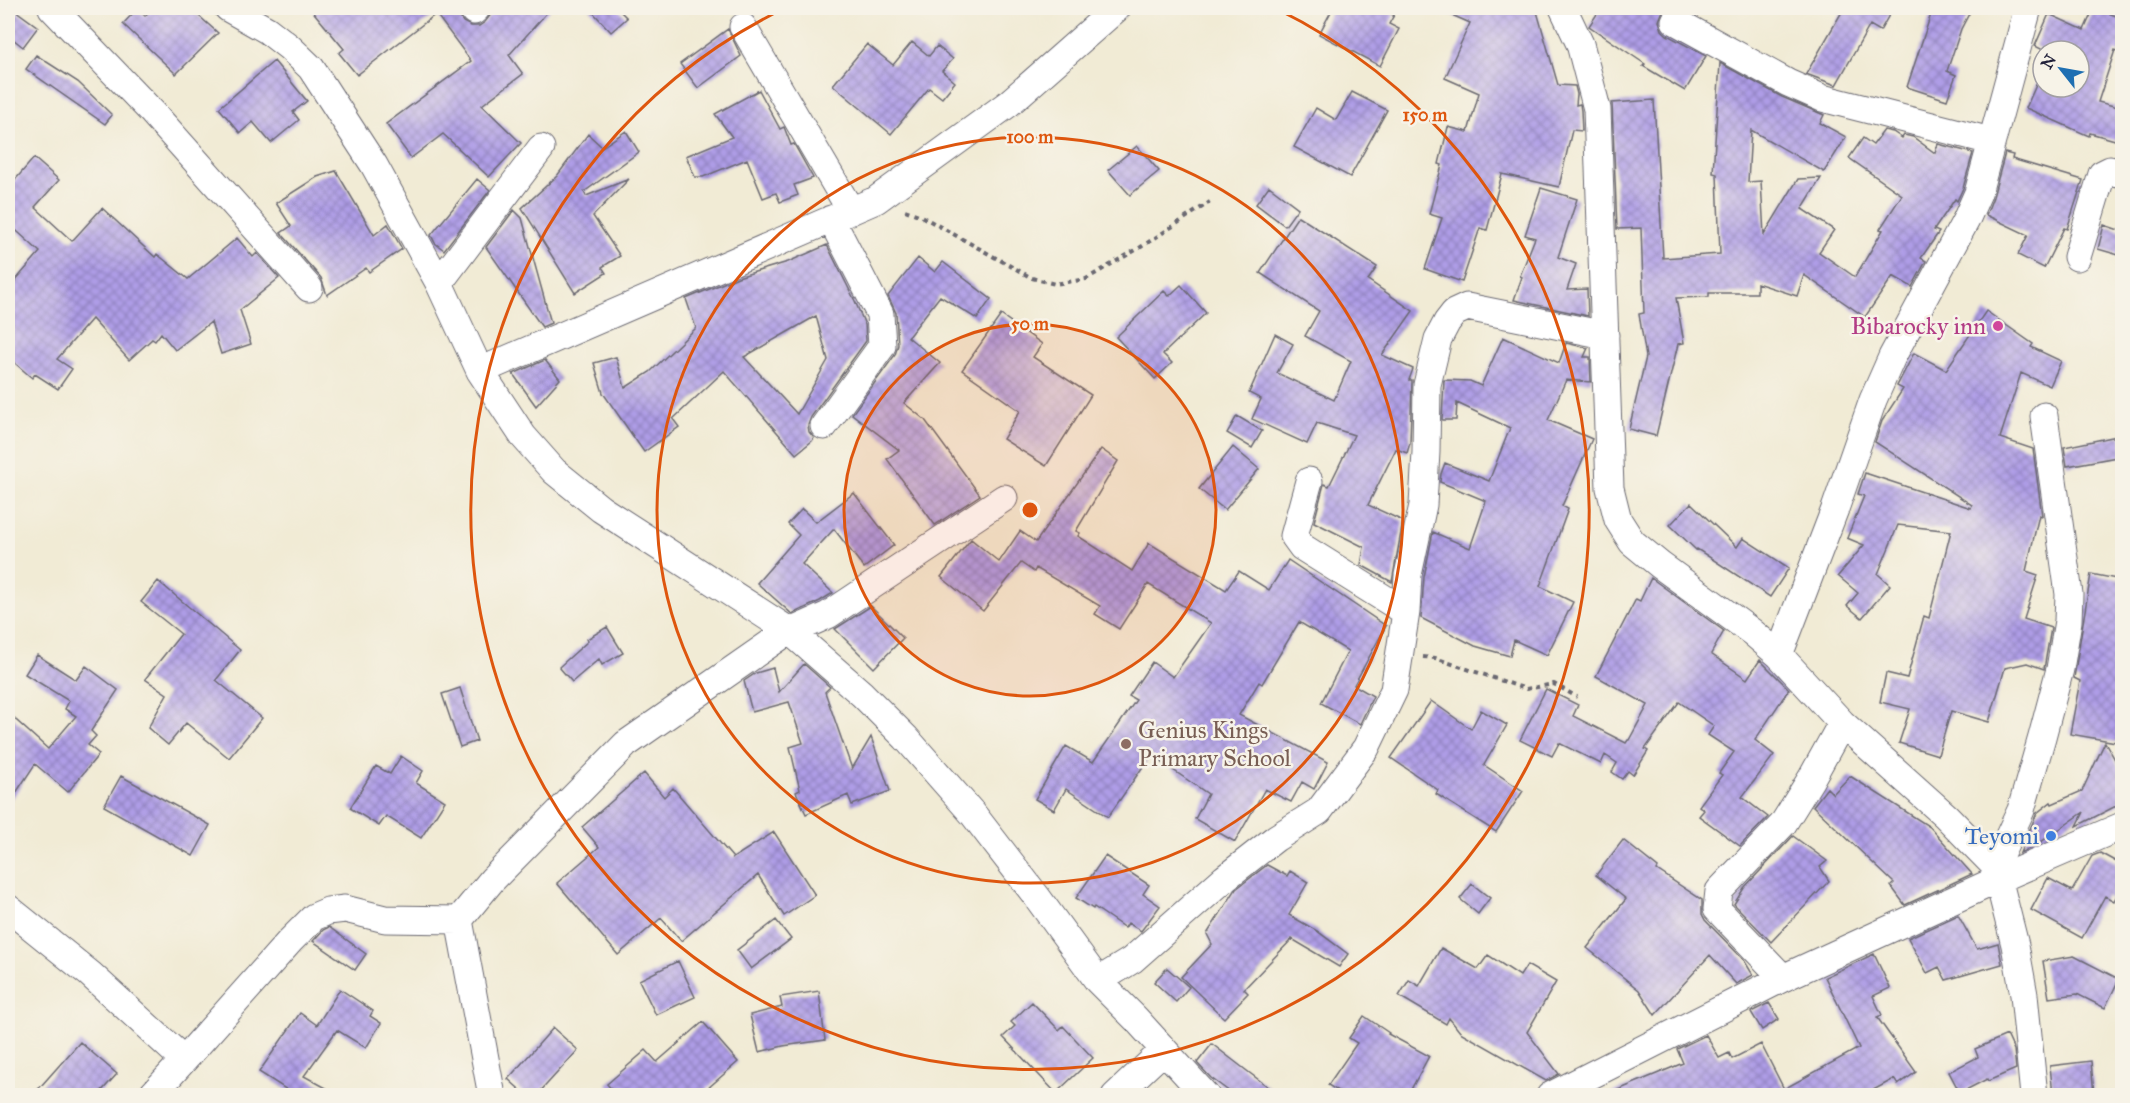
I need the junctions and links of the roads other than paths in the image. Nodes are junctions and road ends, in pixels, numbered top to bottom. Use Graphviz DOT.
graph roads {
  1 [pos="52,8"];
  2 [pos="228,8"];
  3 [pos="1117,8"];
  4 [pos="1563,8"];
  5 [pos="2028,8"];
  6 [pos="1675,21"];
  7 [pos="743,27"];
  8 [pos="1990,141"];
  9 [pos="541,148"];
  10 [pos="2122,174"];
  11 [pos="853,210"];
  12 [pos="2077,257"];
  13 [pos="439,283"];
  14 [pos="309,288"];
  15 [pos="1605,335"];
  16 [pos="480,371"];
  17 [pos="2044,416"];
  18 [pos="824,426"];
  19 [pos="1309,481"];
  20 [pos="1004,498"];
  21 [pos="1406,612"];
  22 [pos="791,632"];
  23 [pos="1779,655"];
  24 [pos="1842,723"];
  25 [pos="2122,826"];
  26 [pos="1997,872"];
  27 [pos="8,908"];
  28 [pos="459,920"];
  29 [pos="1783,978"];
  30 [pos="1098,981"];
  31 [pos="1164,1050"];
  32 [pos="184,1060"];
  33 [pos="152,1095"];
  34 [pos="492,1095"];
  35 [pos="1115,1095"];
  36 [pos="1206,1095"];
  37 [pos="1550,1095"];
  38 [pos="2034,1095"];
  1 -- 14 [label="street"];
  2 -- 13 [label="street"];
  3 -- 11 [label="street"];
  4 -- 15 [label="street"];
  5 -- 8 [label="street"];
  6 -- 8 [label="street"];
  7 -- 11 [label="street"];
  8 -- 23 [label="street"];
  9 -- 13 [label="street"];
  10 -- 12 [label="street"];
  11 -- 16 [label="street"];
  11 -- 18 [label="street"];
  13 -- 16 [label="street"];
  15 -- 21 [label="street"];
  15 -- 23 [label="street"];
  16 -- 22 [label="street"];
  17 -- 26 [label="street"];
  19 -- 21 [label="street"];
  20 -- 22 [label="street"];
  21 -- 30 [label="street"];
  22 -- 28 [label="street"];
  22 -- 30 [label="street"];
  23 -- 24 [label="street"];
  24 -- 26 [label="street"];
  24 -- 29 [label="street"];
  25 -- 26 [label="street"];
  26 -- 29 [label="street"];
  26 -- 38 [label="street"];
  27 -- 32 [label="street"];
  28 -- 32 [label="street"];
  28 -- 34 [label="street"];
  29 -- 37 [label="street"];
  30 -- 31 [label="street"];
  31 -- 35 [label="street"];
  31 -- 36 [label="street"];
  32 -- 33 [label="street"];
}
